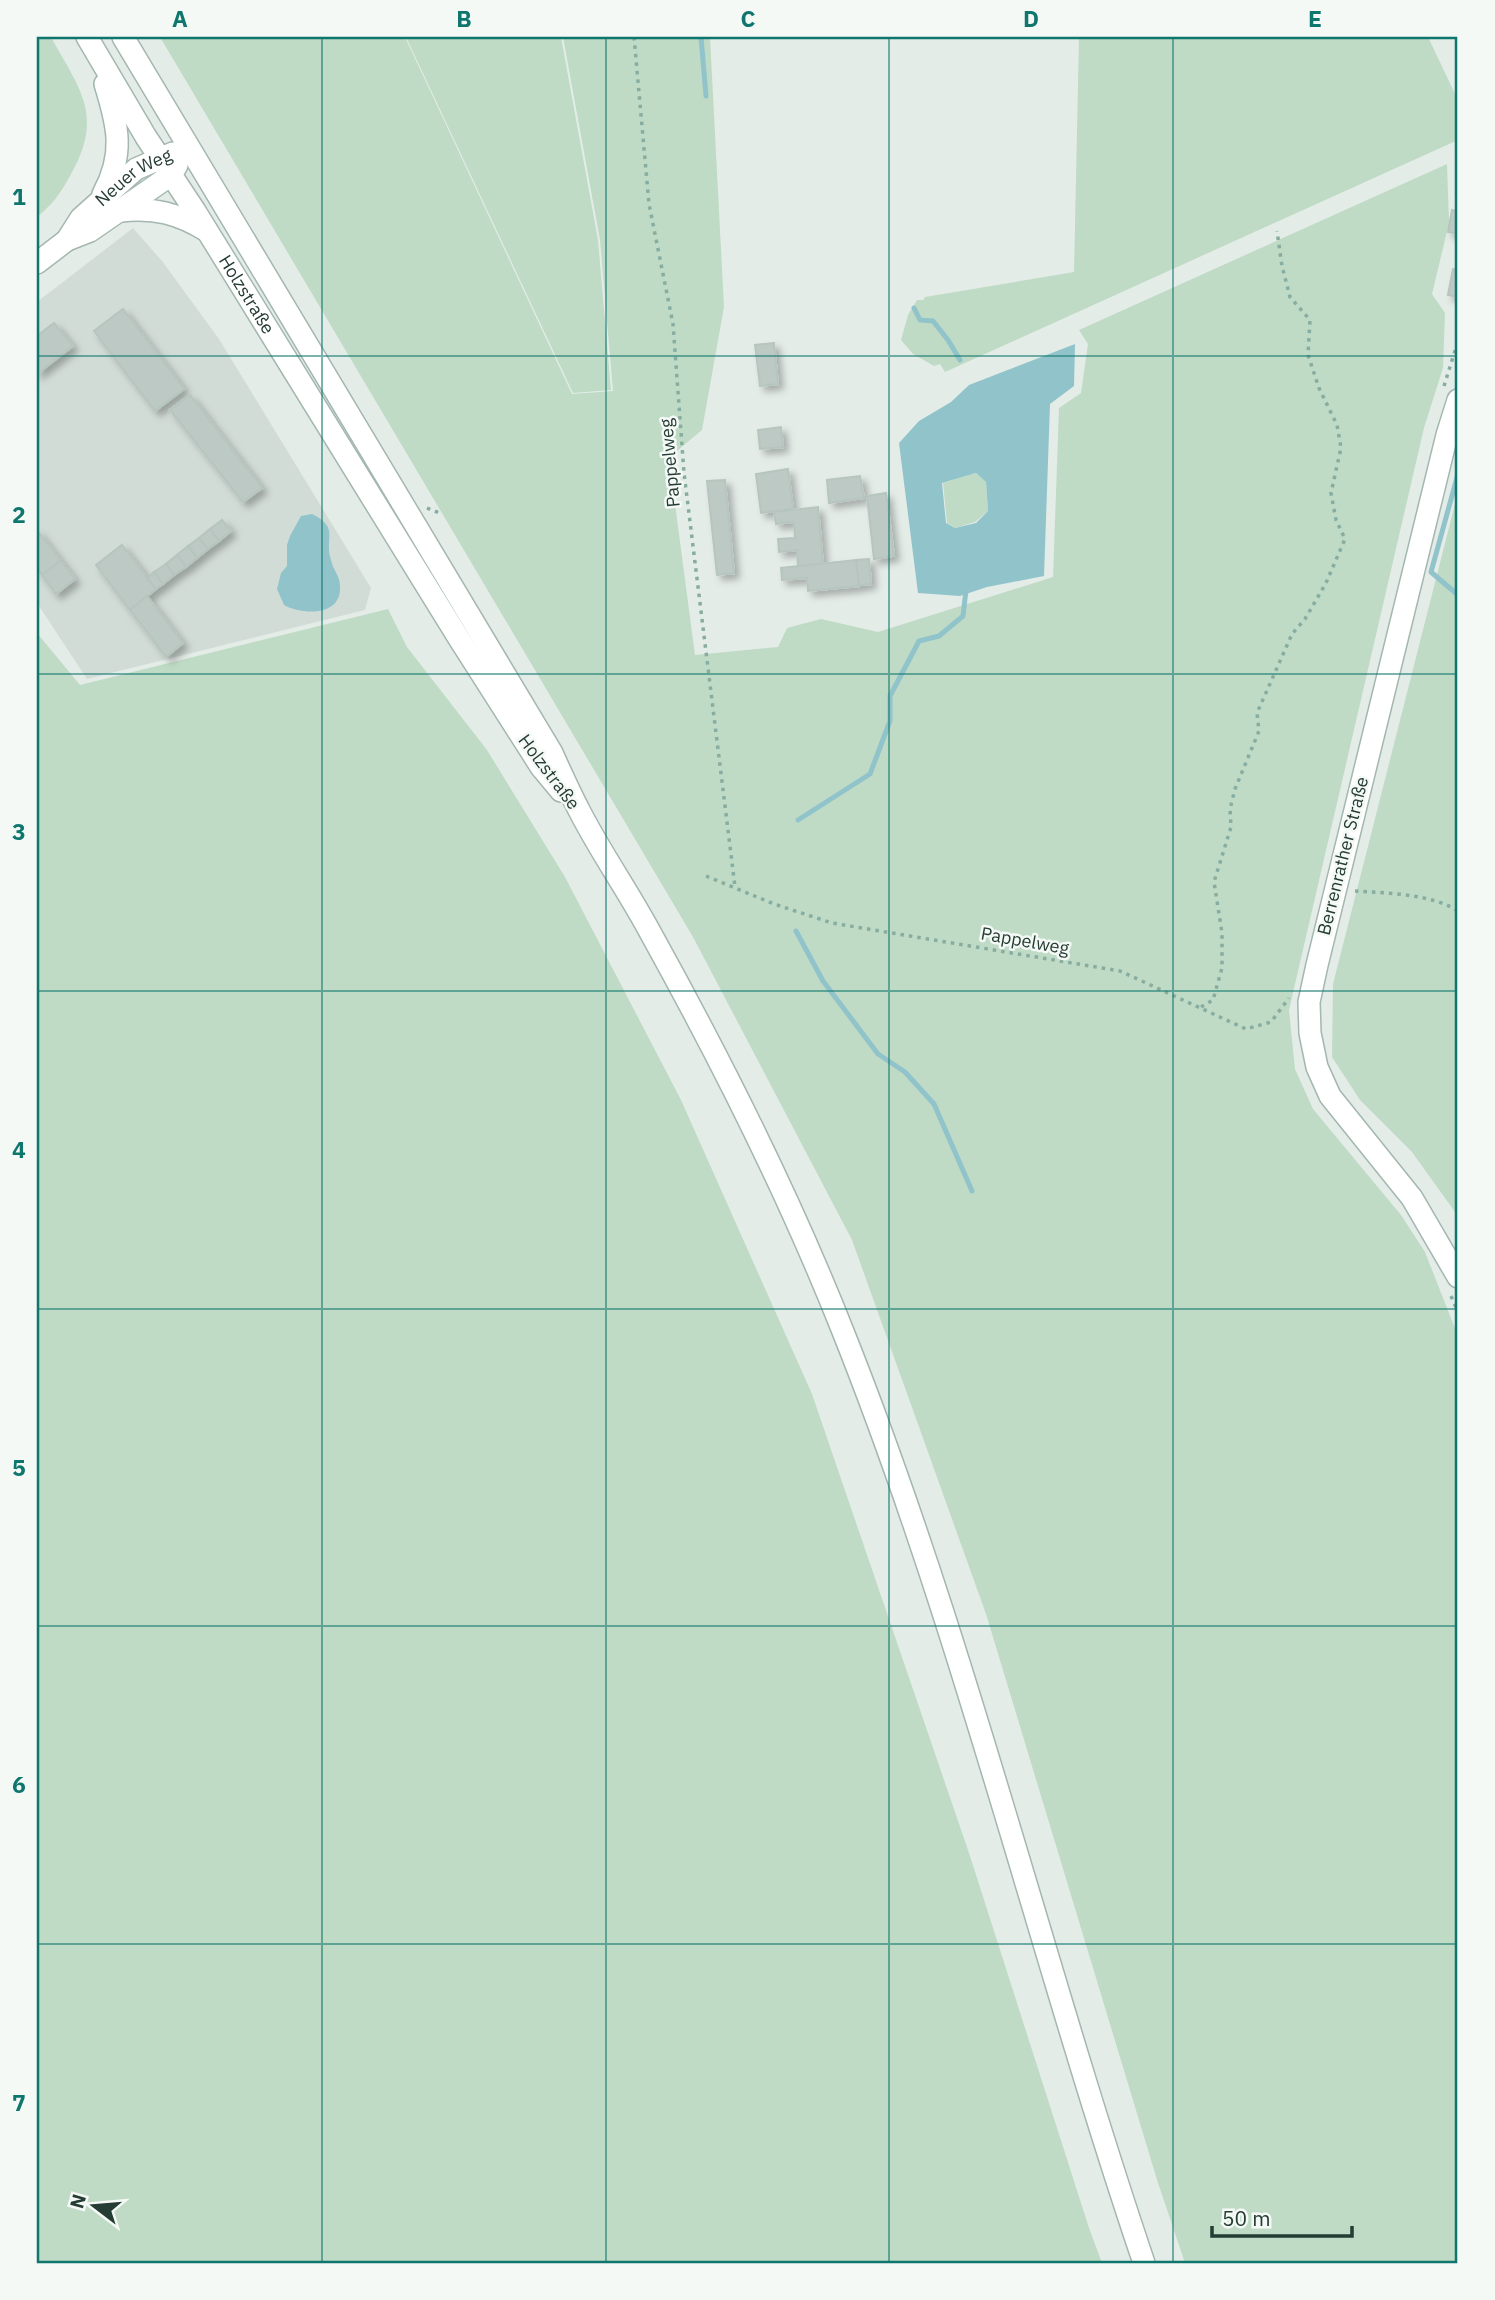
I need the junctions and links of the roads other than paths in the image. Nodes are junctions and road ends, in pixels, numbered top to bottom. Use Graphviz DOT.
graph roads {
  1 [pos="123,37"];
  2 [pos="91,43"];
  3 [pos="188,148"];
  4 [pos="165,166"];
  5 [pos="98,202"];
  6 [pos="119,211"];
  7 [pos="208,232"];
  8 [pos="67,240"];
  9 [pos="37,263"];
  10 [pos="1458,400"];
  11 [pos="581,814"];
  12 [pos="1458,1277"];
  13 [pos="1144,2263"];
  1 -- 3 [label="main road, Holzstraße"];
  2 -- 4 [label="main road, Holzstraße"];
  2 -- 5 [label="main road"];
  3 -- 4 [label="main road, Neuer Weg"];
  3 -- 11 [label="main road, Holzstraße"];
  4 -- 5 [label="main road, Neuer Weg"];
  4 -- 6 [label="main road, Neuer Weg"];
  4 -- 7 [label="main road, Holzstraße"];
  5 -- 8 [label="main road, Neuer Weg"];
  6 -- 7 [label="main road"];
  6 -- 8 [label="main road, Neuer Weg"];
  7 -- 11 [label="main road, Holzstraße"];
  8 -- 9 [label="main road, Neuer Weg"];
  10 -- 12 [label="main road, Berrenrather Straße"];
  11 -- 13 [label="main road"];
}
